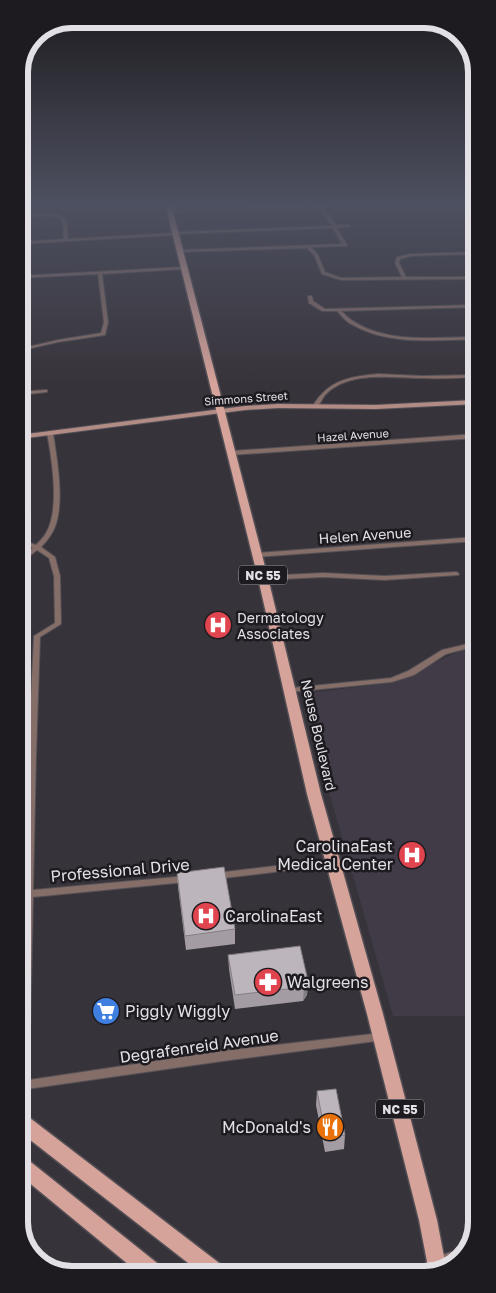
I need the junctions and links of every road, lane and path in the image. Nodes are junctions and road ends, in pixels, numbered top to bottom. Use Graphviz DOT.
graph roads {
  1 [pos="182,264"];
  2 [pos="320,264"];
  3 [pos="397,264"];
  4 [pos="183,268"];
  5 [pos="100,273"];
  6 [pos="28,277"];
  7 [pos="468,278"];
  8 [pos="406,279"];
  9 [pos="310,297"];
  10 [pos="468,306"];
  11 [pos="338,310"];
  12 [pos="468,338"];
  13 [pos="28,348"];
  14 [pos="468,376"];
  15 [pos="45,390"];
  16 [pos="28,393"];
  17 [pos="468,402"];
  18 [pos="315,407"];
  19 [pos="221,410"];
  20 [pos="50,433"];
  21 [pos="28,436"];
  22 [pos="468,437"];
  23 [pos="231,453"];
  24 [pos="468,540"];
  25 [pos="28,544"];
  26 [pos="37,547"];
  27 [pos="28,554"];
  28 [pos="256,555"];
  29 [pos="456,574"];
  30 [pos="263,578"];
  31 [pos="468,646"];
  32 [pos="291,690"];
  33 [pos="333,862"];
  34 [pos="29,894"];
  35 [pos="28,921"];
  36 [pos="381,1037"];
  37 [pos="28,1084"];
  38 [pos="28,1128"];
  39 [pos="28,1171"];
  40 [pos="436,1264"];
  41 [pos="144,1265"];
  42 [pos="206,1265"];
  1 -- 4 [label="main road, Neuse Boulevard / NC 55"];
  2 -- 8 [label="street"];
  3 -- 8 [label="street"];
  4 -- 5 [label="street"];
  4 -- 19 [label="main road, Neuse Boulevard / NC 55"];
  5 -- 6 [label="street"];
  5 -- 13 [label="street"];
  7 -- 8 [label="street"];
  9 -- 11 [label="street"];
  10 -- 11 [label="street"];
  11 -- 12 [label="street"];
  14 -- 18 [label="street"];
  15 -- 16 [label="street"];
  17 -- 18 [label="street, Simmons Street"];
  18 -- 19 [label="street, Simmons Street"];
  19 -- 20 [label="street, Simmons Street"];
  19 -- 23 [label="main road, Neuse Boulevard / NC 55"];
  20 -- 21 [label="street, Simmons Street"];
  20 -- 26 [label="street"];
  22 -- 23 [label="street, Hazel Avenue"];
  23 -- 28 [label="main road, Neuse Boulevard / NC 55"];
  24 -- 28 [label="street, Helen Avenue"];
  25 -- 26 [label="street"];
  26 -- 27 [label="street"];
  26 -- 34 [label="street"];
  28 -- 30 [label="main road, Neuse Boulevard / NC 55"];
  29 -- 30 [label="street"];
  30 -- 32 [label="main road, Neuse Boulevard / NC 55"];
  31 -- 32 [label="street"];
  32 -- 33 [label="main road, Neuse Boulevard / NC 55"];
  33 -- 34 [label="street, Professional Drive"];
  33 -- 36 [label="main road, Neuse Boulevard / NC 55"];
  34 -- 35 [label="street"];
  36 -- 37 [label="street, Degrafenreid Avenue"];
  36 -- 40 [label="main road, Neuse Boulevard / NC 55"];
  38 -- 42 [label="main road"];
  39 -- 41 [label="main road"];
}
